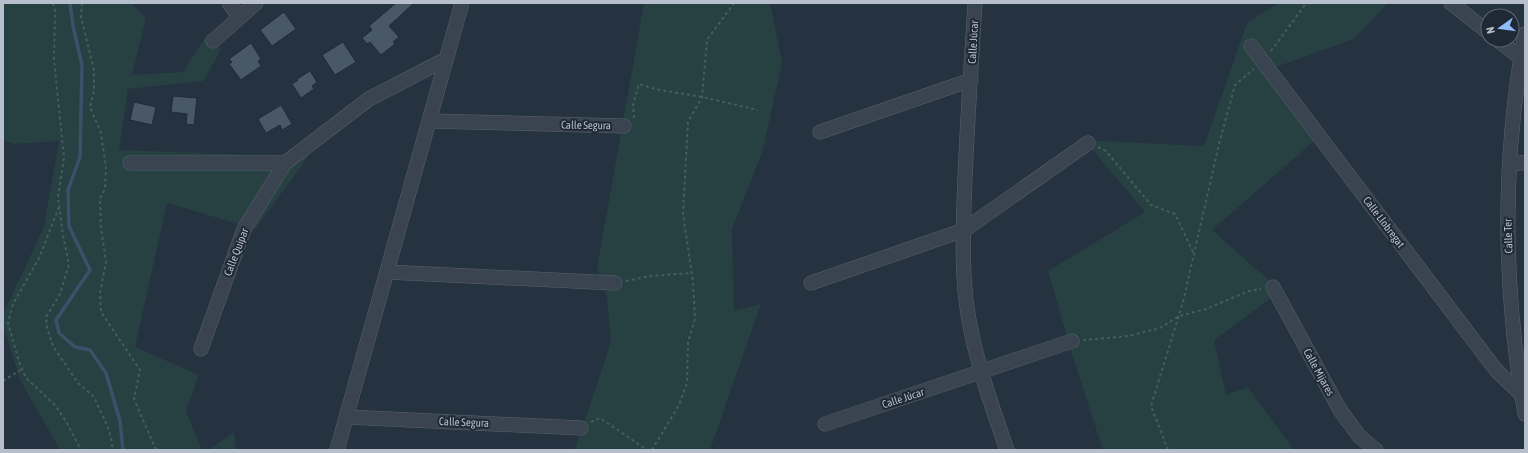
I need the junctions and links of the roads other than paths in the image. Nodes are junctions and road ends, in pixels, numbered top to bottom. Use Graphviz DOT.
graph roads {
  1 [pos="229,3"];
  2 [pos="256,3"];
  3 [pos="462,3"];
  4 [pos="975,3"];
  5 [pos="1451,3"];
  6 [pos="240,17"];
  7 [pos="1480,26"];
  8 [pos="1525,34"];
  9 [pos="213,41"];
  10 [pos="1251,46"];
  11 [pos="1508,48"];
  12 [pos="1521,58"];
  13 [pos="446,59"];
  14 [pos="971,80"];
  15 [pos="429,121"];
  16 [pos="624,126"];
  17 [pos="820,132"];
  18 [pos="1088,143"];
  19 [pos="130,162"];
  20 [pos="1525,162"];
  21 [pos="285,163"];
  22 [pos="1510,165"];
  23 [pos="964,230"];
  24 [pos="387,272"];
  25 [pos="615,283"];
  26 [pos="811,283"];
  27 [pos="1273,287"];
  28 [pos="1072,340"];
  29 [pos="201,349"];
  30 [pos="980,372"];
  31 [pos="1524,405"];
  32 [pos="346,417"];
  33 [pos="825,424"];
  34 [pos="580,428"];
  35 [pos="337,450"];
  36 [pos="1007,450"];
  37 [pos="1376,450"];
  1 -- 6 [label="street"];
  2 -- 6 [label="street"];
  3 -- 13 [label="street"];
  4 -- 14 [label="street, Calle Júcar"];
  5 -- 7 [label="street"];
  6 -- 9 [label="street"];
  8 -- 12 [label="street, Calle Ter"];
  10 -- 31 [label="street, Calle Llobregat"];
  11 -- 12 [label="street"];
  12 -- 22 [label="street, Calle Ter"];
  13 -- 15 [label="street"];
  13 -- 21 [label="street, Calle Quipar"];
  14 -- 17 [label="street, Calle Júcar"];
  14 -- 23 [label="street, Calle Júcar"];
  15 -- 16 [label="street, Calle Segura"];
  15 -- 24 [label="street"];
  18 -- 23 [label="street"];
  19 -- 21 [label="street"];
  20 -- 22 [label="street"];
  21 -- 29 [label="street, Calle Quipar"];
  22 -- 31 [label="street, Calle Ter"];
  23 -- 26 [label="street"];
  23 -- 30 [label="street, Calle Júcar"];
  24 -- 25 [label="street"];
  24 -- 32 [label="street"];
  27 -- 37 [label="street, Calle Mijares"];
  28 -- 30 [label="street, Calle Júcar"];
  30 -- 33 [label="street, Calle Júcar"];
  30 -- 36 [label="street, Calle Júcar"];
  32 -- 34 [label="street, Calle Segura"];
  32 -- 35 [label="street"];
}
